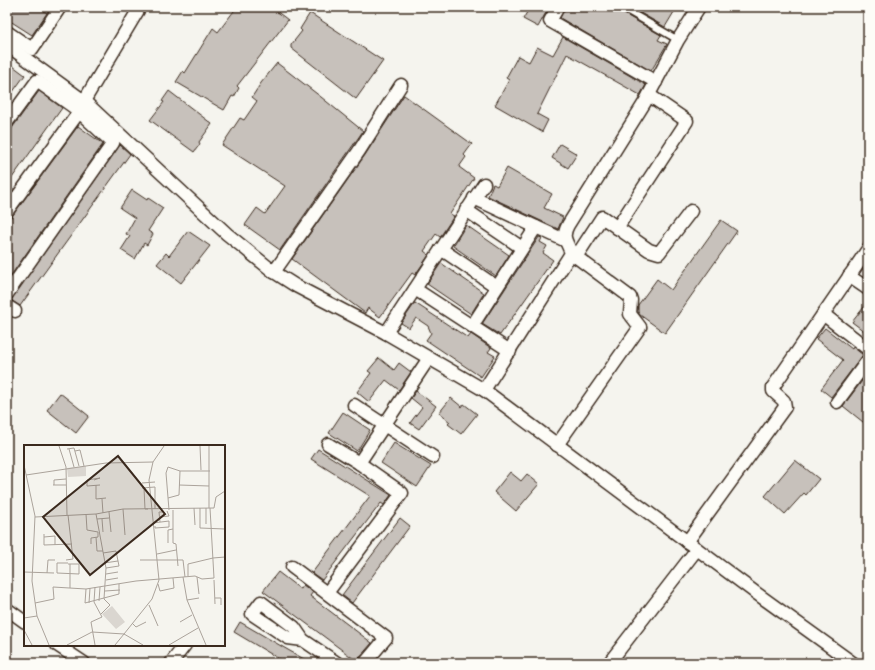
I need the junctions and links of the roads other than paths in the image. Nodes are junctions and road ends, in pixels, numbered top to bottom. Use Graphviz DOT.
graph roads {
  1 [pos="140,7"];
  2 [pos="558,7"];
  3 [pos="621,7"];
  4 [pos="699,7"];
  5 [pos="59,8"];
  6 [pos="7,32"];
  7 [pos="678,40"];
  8 [pos="7,45"];
  9 [pos="656,82"];
  10 [pos="401,85"];
  11 [pos="649,95"];
  12 [pos="79,107"];
  13 [pos="7,122"];
  14 [pos="484,184"];
  15 [pos="474,198"];
  16 [pos="9,203"];
  17 [pos="466,210"];
  18 [pos="691,211"];
  19 [pos="536,227"];
  20 [pos="617,228"];
  21 [pos="564,240"];
  22 [pos="522,248"];
  23 [pos="441,249"];
  24 [pos="868,249"];
  25 [pos="574,255"];
  26 [pos="274,272"];
  27 [pos="850,276"];
  28 [pos="497,287"];
  29 [pos="415,289"];
  30 [pos="868,289"];
  31 [pos="7,294"];
  32 [pos="823,314"];
  33 [pos="472,326"];
  34 [pos="386,332"];
  35 [pos="868,349"];
  36 [pos="510,350"];
  37 [pos="429,358"];
  38 [pos="868,360"];
  39 [pos="484,390"];
  40 [pos="836,402"];
  41 [pos="354,405"];
  42 [pos="384,425"];
  43 [pos="328,444"];
  44 [pos="557,445"];
  45 [pos="433,458"];
  46 [pos="359,463"];
  47 [pos="687,542"];
  48 [pos="697,549"];
  49 [pos="292,568"];
  50 [pos="327,593"];
  51 [pos="7,609"];
  52 [pos="24,621"];
  53 [pos="303,640"];
  54 [pos="58,646"];
  55 [pos="184,646"];
  56 [pos="84,663"];
  57 [pos="171,663"];
  58 [pos="338,663"];
  59 [pos="365,663"];
  60 [pos="609,663"];
  61 [pos="853,663"];
  1 -- 12 [label="street"];
  2 -- 9 [label="street"];
  3 -- 7 [label="lane"];
  4 -- 7 [label="street"];
  5 -- 6 [label="street"];
  7 -- 9 [label="street"];
  8 -- 12 [label="street"];
  9 -- 11 [label="street"];
  10 -- 26 [label="street"];
  11 -- 20 [label="street"];
  11 -- 21 [label="street"];
  12 -- 13 [label="street"];
  12 -- 16 [label="street"];
  12 -- 26 [label="street"];
  12 -- 31 [label="street"];
  14 -- 15 [label="street"];
  15 -- 17 [label="street"];
  15 -- 19 [label="street"];
  17 -- 22 [label="street"];
  17 -- 23 [label="street"];
  18 -- 20 [label="street"];
  19 -- 21 [label="street"];
  19 -- 22 [label="street"];
  20 -- 25 [label="street"];
  21 -- 25 [label="street"];
  22 -- 28 [label="street"];
  23 -- 28 [label="street"];
  23 -- 29 [label="street"];
  24 -- 27 [label="street"];
  25 -- 36 [label="street"];
  25 -- 44 [label="street"];
  26 -- 34 [label="street"];
  27 -- 30 [label="street"];
  27 -- 32 [label="street"];
  28 -- 33 [label="street"];
  29 -- 33 [label="street"];
  29 -- 34 [label="street"];
  32 -- 35 [label="street"];
  32 -- 47 [label="street"];
  33 -- 36 [label="street"];
  34 -- 37 [label="street"];
  36 -- 39 [label="street"];
  37 -- 39 [label="street"];
  37 -- 42 [label="street"];
  38 -- 40 [label="street"];
  39 -- 44 [label="street"];
  41 -- 42 [label="street"];
  42 -- 45 [label="street"];
  42 -- 46 [label="street"];
  43 -- 46 [label="street"];
  44 -- 47 [label="street"];
  46 -- 50 [label="street"];
  47 -- 48 [label="street"];
  48 -- 60 [label="street"];
  48 -- 61 [label="street"];
  49 -- 50 [label="street"];
  50 -- 59 [label="street"];
  51 -- 52 [label="street"];
  53 -- 58 [label="street"];
  54 -- 56 [label="street"];
  55 -- 57 [label="street"];
}
